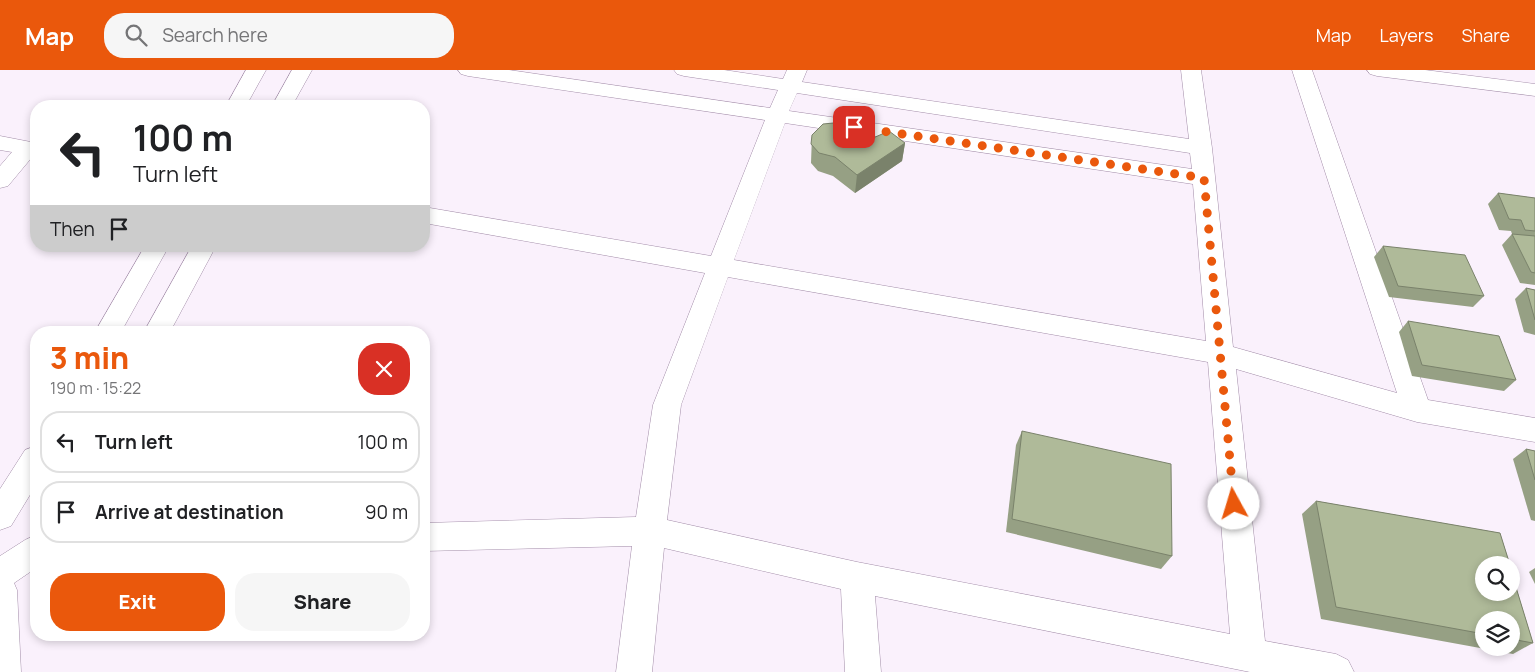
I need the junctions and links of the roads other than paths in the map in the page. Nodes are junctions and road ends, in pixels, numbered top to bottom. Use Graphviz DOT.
graph roads {
  1 [pos="256,70"];
  2 [pos="302,70"];
  3 [pos="468,70"];
  4 [pos="684,70"];
  5 [pos="1192,70"];
  6 [pos="1302,70"];
  7 [pos="1377,70"];
  8 [pos="794,78"];
  9 [pos="1530,89"];
  10 [pos="239,100"];
  11 [pos="285,100"];
  12 [pos="1535,108"];
  13 [pos="777,115"];
  14 [pos="0,143"];
  15 [pos="1201,148"];
  16 [pos="30,149"];
  17 [pos="30,151"];
  18 [pos="1204,178"];
  19 [pos="0,182"];
  20 [pos="430,216"];
  21 [pos="154,252"];
  22 [pos="201,252"];
  23 [pos="720,266"];
  24 [pos="111,326"];
  25 [pos="160,326"];
  26 [pos="1219,354"];
  27 [pos="1417,410"];
  28 [pos="1535,430"];
  29 [pos="30,466"];
  30 [pos="8,488"];
  31 [pos="0,516"];
  32 [pos="650,531"];
  33 [pos="430,537"];
  34 [pos="30,549"];
  35 [pos="0,551"];
  36 [pos="30,553"];
  37 [pos="0,574"];
  38 [pos="856,577"];
  39 [pos="0,590"];
  40 [pos="1249,654"];
  41 [pos="3,672"];
  42 [pos="634,672"];
  43 [pos="863,672"];
  44 [pos="1336,672"];
  1 -- 10 [label="street"];
  2 -- 11 [label="street"];
  3 -- 13 [label="street"];
  4 -- 8 [label="street"];
  5 -- 15 [label="street"];
  6 -- 27 [label="street"];
  7 -- 9 [label="street"];
  8 -- 13 [label="street"];
  8 -- 15 [label="street"];
  9 -- 12 [label="street"];
  13 -- 18 [label="street"];
  13 -- 23 [label="street"];
  14 -- 16 [label="street"];
  15 -- 18 [label="street"];
  17 -- 19 [label="street"];
  18 -- 26 [label="street"];
  20 -- 23 [label="street"];
  21 -- 24 [label="street"];
  22 -- 25 [label="street"];
  23 -- 26 [label="street"];
  23 -- 32 [label="street"];
  26 -- 27 [label="street"];
  26 -- 40 [label="street"];
  27 -- 28 [label="street"];
  29 -- 30 [label="street"];
  30 -- 31 [label="street"];
  32 -- 33 [label="street"];
  32 -- 38 [label="street"];
  32 -- 42 [label="street"];
  34 -- 35 [label="street"];
  36 -- 37 [label="street"];
  38 -- 40 [label="street"];
  38 -- 43 [label="street"];
  39 -- 41 [label="street"];
  40 -- 44 [label="street"];
}
